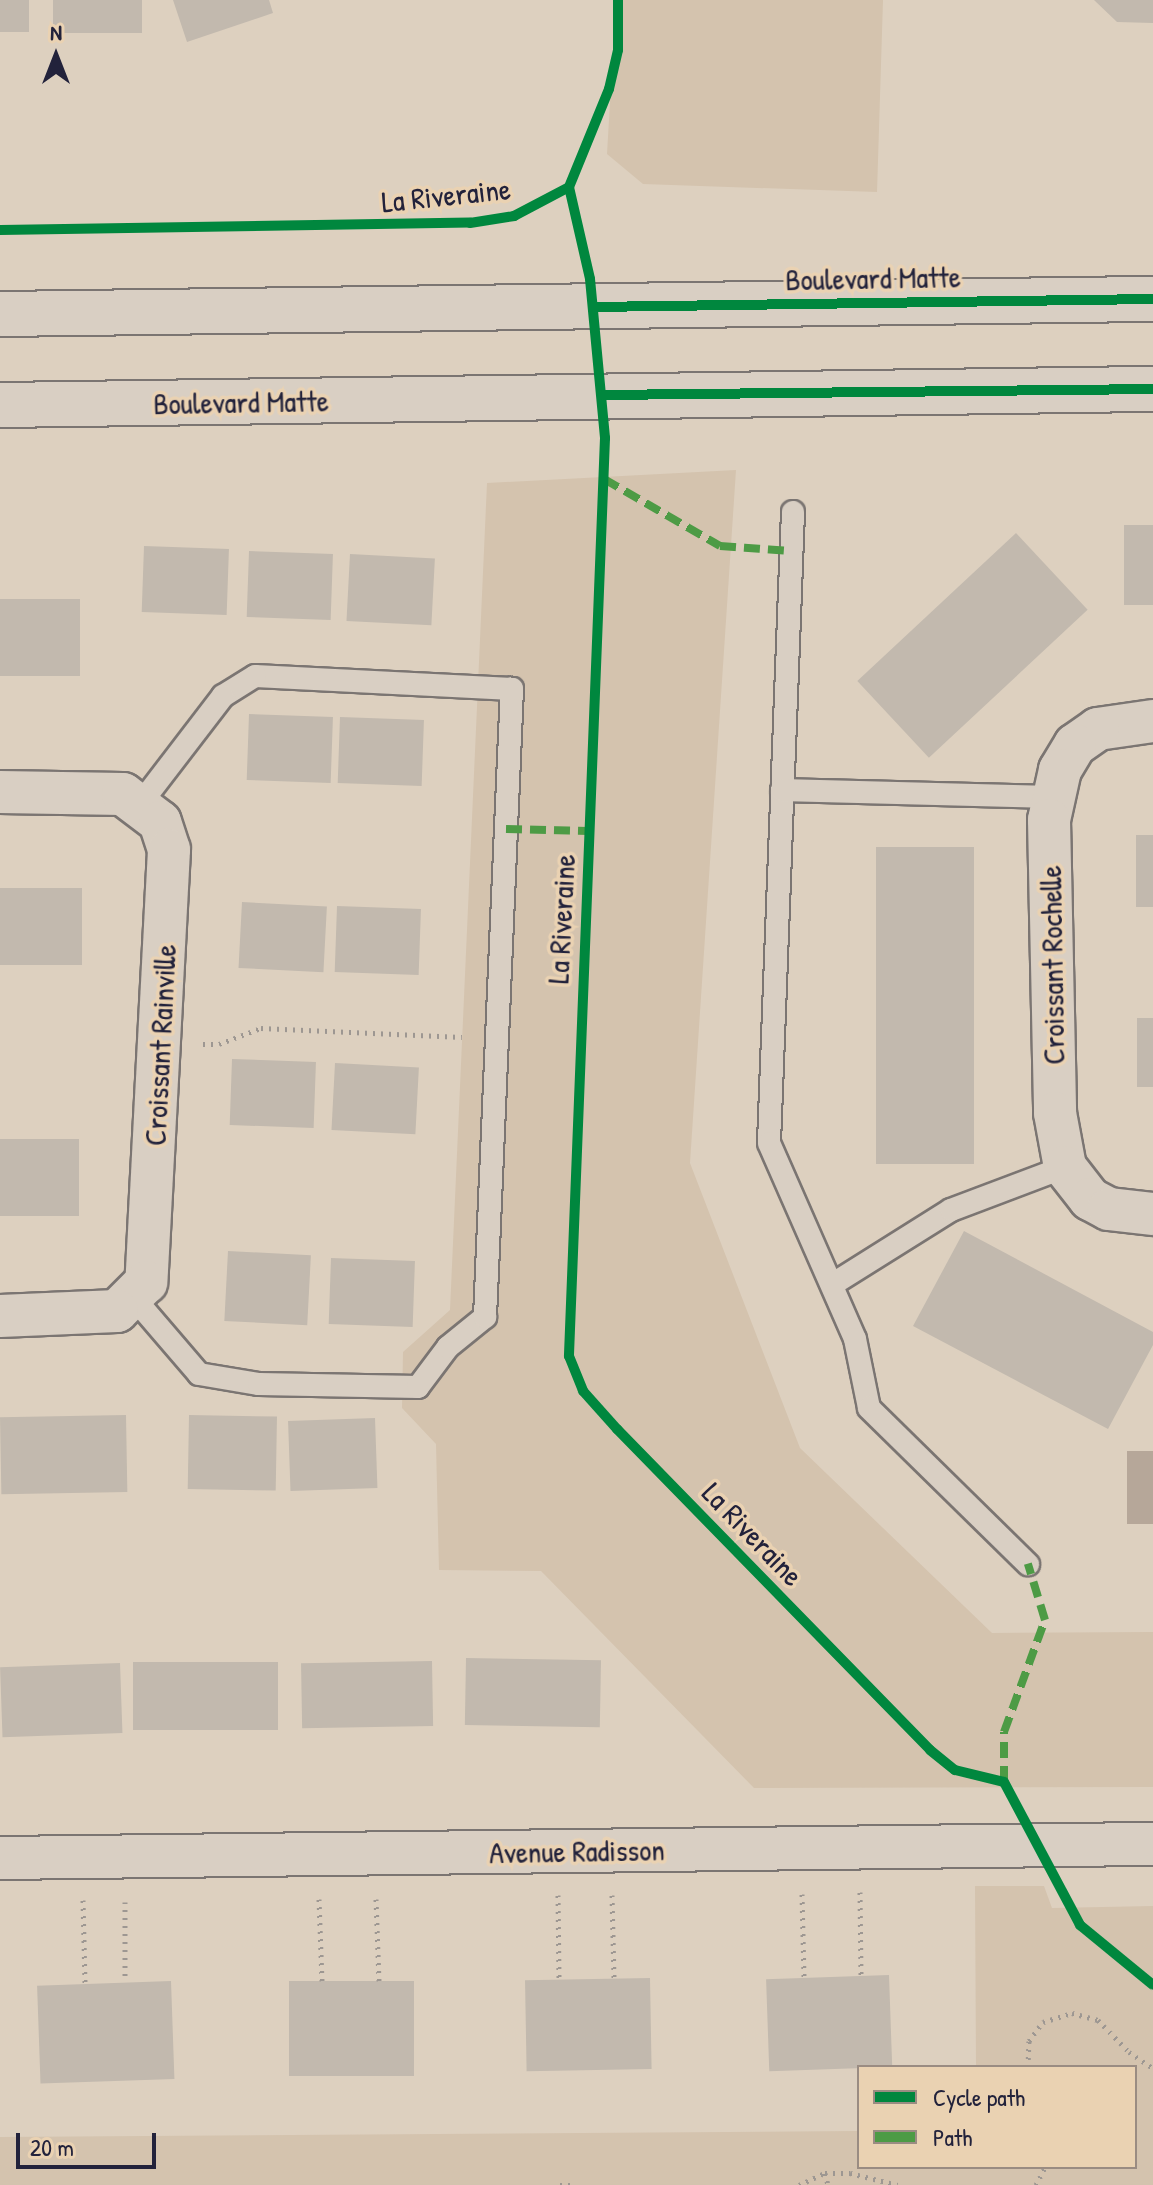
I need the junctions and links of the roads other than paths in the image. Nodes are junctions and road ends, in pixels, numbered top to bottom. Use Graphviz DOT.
graph roads {
  1 [pos="1153,299"];
  2 [pos="0,314"];
  3 [pos="1153,389"];
  4 [pos="0,405"];
  5 [pos="793,512"];
  6 [pos="1153,721"];
  7 [pos="782,790"];
  8 [pos="0,792"];
  9 [pos="1051,797"];
  10 [pos="141,803"];
  11 [pos="1065,1167"];
  12 [pos="1153,1214"];
  13 [pos="833,1284"];
  14 [pos="133,1297"];
  15 [pos="0,1316"];
  16 [pos="1028,1564"];
  17 [pos="1153,1844"];
  18 [pos="0,1858"];
  1 -- 2 [label="main road, Boulevard Matte"];
  3 -- 4 [label="main road, Boulevard Matte"];
  5 -- 7 [label="lane"];
  6 -- 9 [label="street, Croissant Rochelle"];
  7 -- 9 [label="lane"];
  7 -- 13 [label="lane"];
  8 -- 10 [label="street"];
  9 -- 11 [label="street, Croissant Rochelle"];
  10 -- 14 [label="street, Croissant Rainville"];
  10 -- 14 [label="lane"];
  11 -- 12 [label="street, Croissant Rochelle"];
  11 -- 13 [label="lane"];
  13 -- 16 [label="lane"];
  14 -- 15 [label="street"];
  17 -- 18 [label="street, Avenue Radisson"];
}
